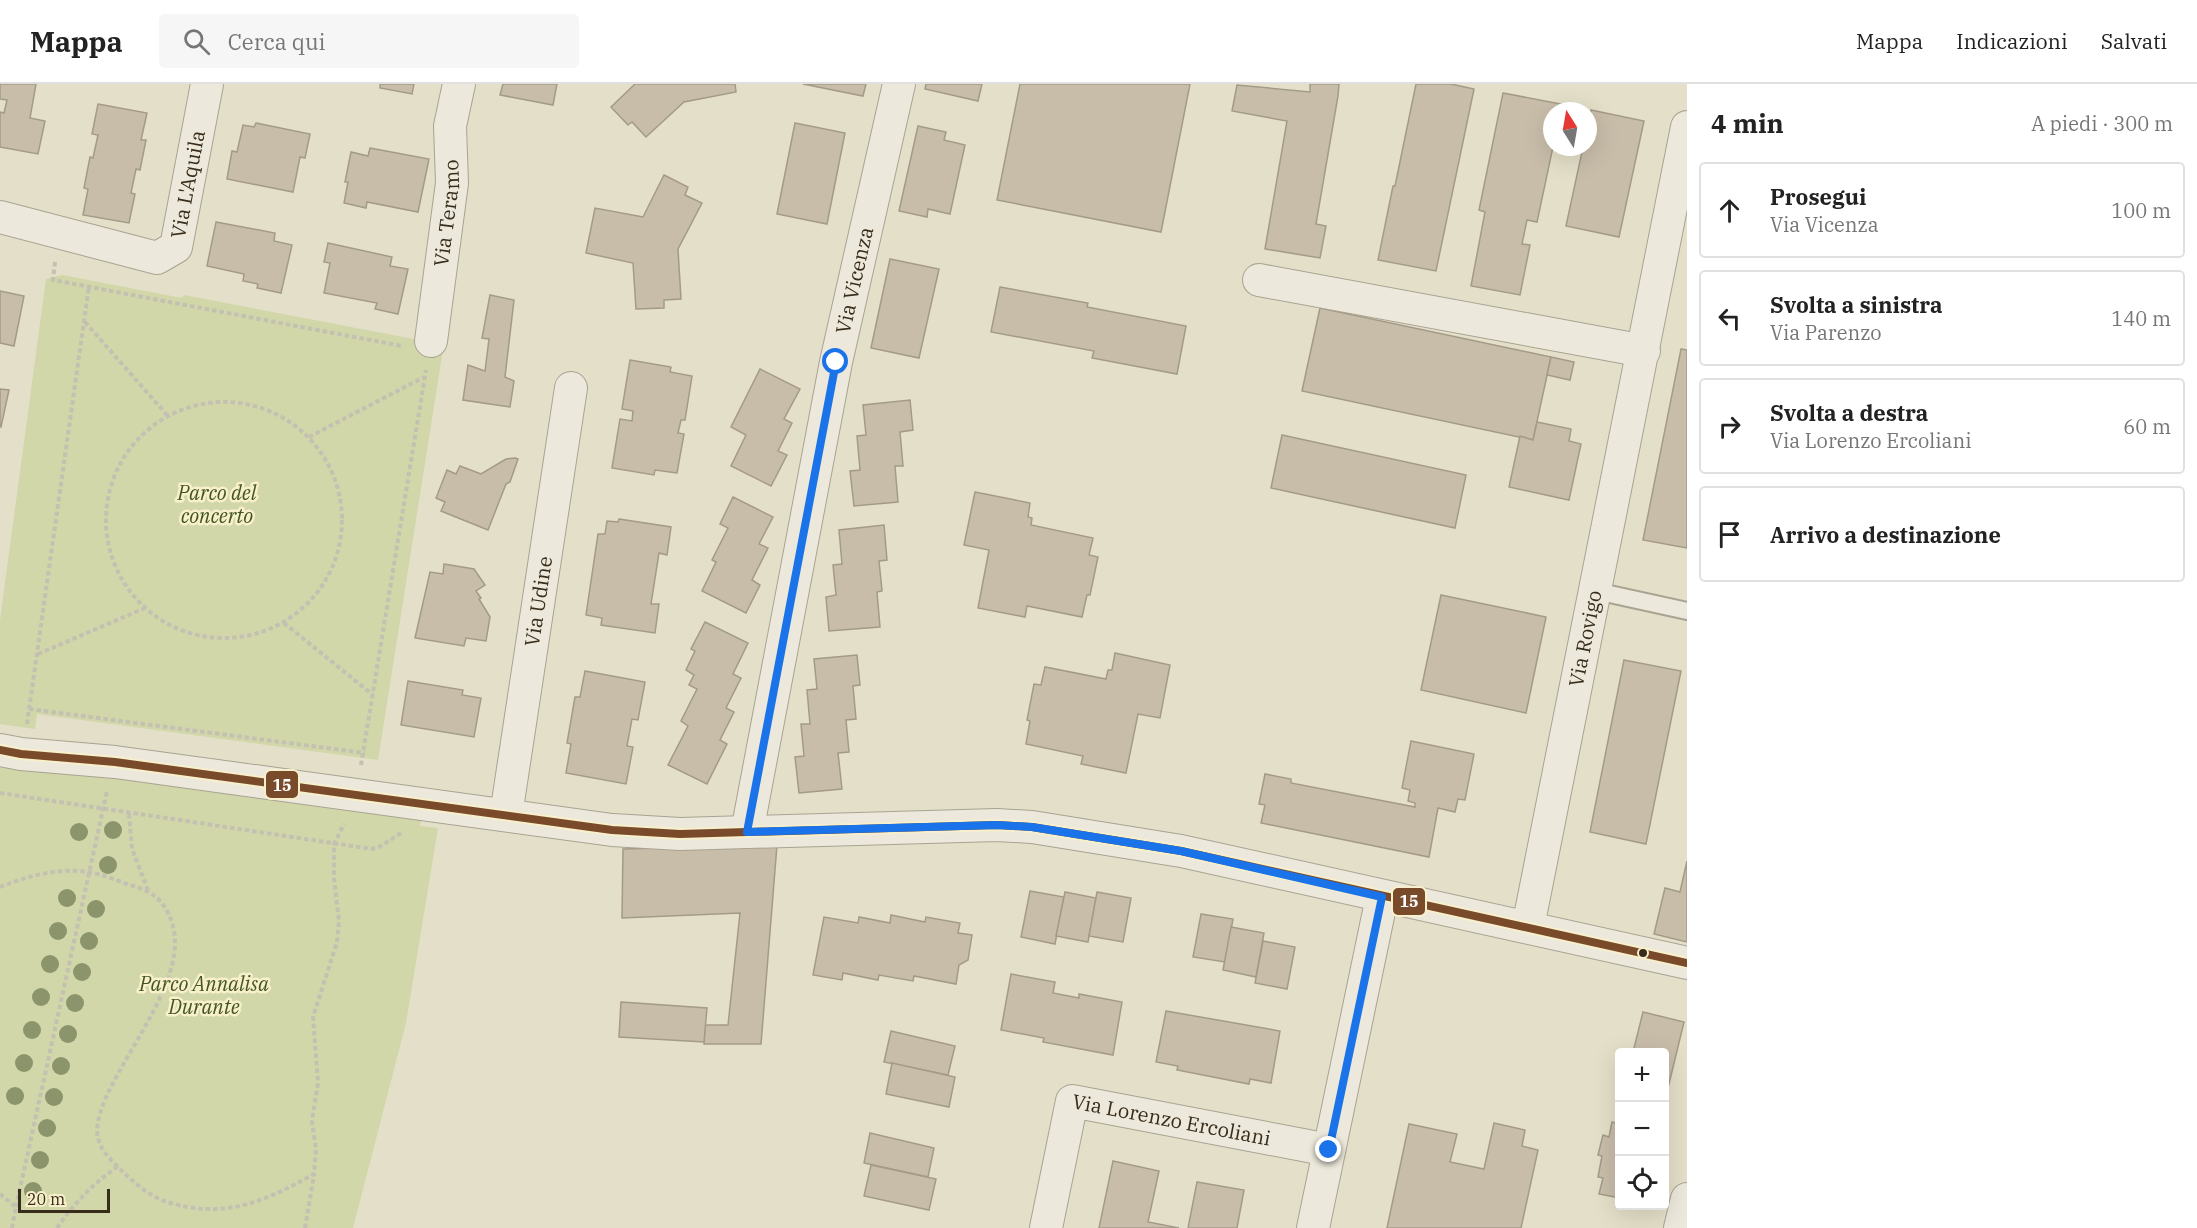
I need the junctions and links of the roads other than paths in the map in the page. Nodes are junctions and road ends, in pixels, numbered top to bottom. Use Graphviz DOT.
graph roads {
  1 [pos="207,84"];
  2 [pos="459,84"];
  3 [pos="899,84"];
  4 [pos="1687,127"];
  5 [pos="0,217"];
  6 [pos="1259,280"];
  7 [pos="430,346"];
  8 [pos="1644,351"];
  9 [pos="571,388"];
  10 [pos="1596,591"];
  11 [pos="1687,611"];
  12 [pos="11,752"];
  13 [pos="506,815"];
  14 [pos="747,832"];
  15 [pos="1382,897"];
  16 [pos="1528,927"];
  17 [pos="1687,963"];
  18 [pos="1329,1150"];
  19 [pos="1687,1199"];
  20 [pos="1046,1228"];
  21 [pos="1313,1228"];
  22 [pos="1680,1228"];
  1 -- 5 [label="street, Via L'Aquila"];
  2 -- 7 [label="street, Via Teramo"];
  3 -- 14 [label="street, Via Vicenza"];
  4 -- 8 [label="street, Via Rovigo"];
  6 -- 8 [label="street"];
  8 -- 10 [label="street, Via Rovigo"];
  9 -- 13 [label="street, Via Udine"];
  10 -- 11 [label="lane"];
  10 -- 16 [label="street, Via Rovigo"];
  12 -- 13 [label="street"];
  13 -- 14 [label="street"];
  14 -- 15 [label="street"];
  15 -- 16 [label="street"];
  15 -- 18 [label="street"];
  16 -- 17 [label="street"];
  18 -- 20 [label="street, Via Lorenzo Ercoliani"];
  18 -- 21 [label="street"];
  19 -- 22 [label="street"];
}
